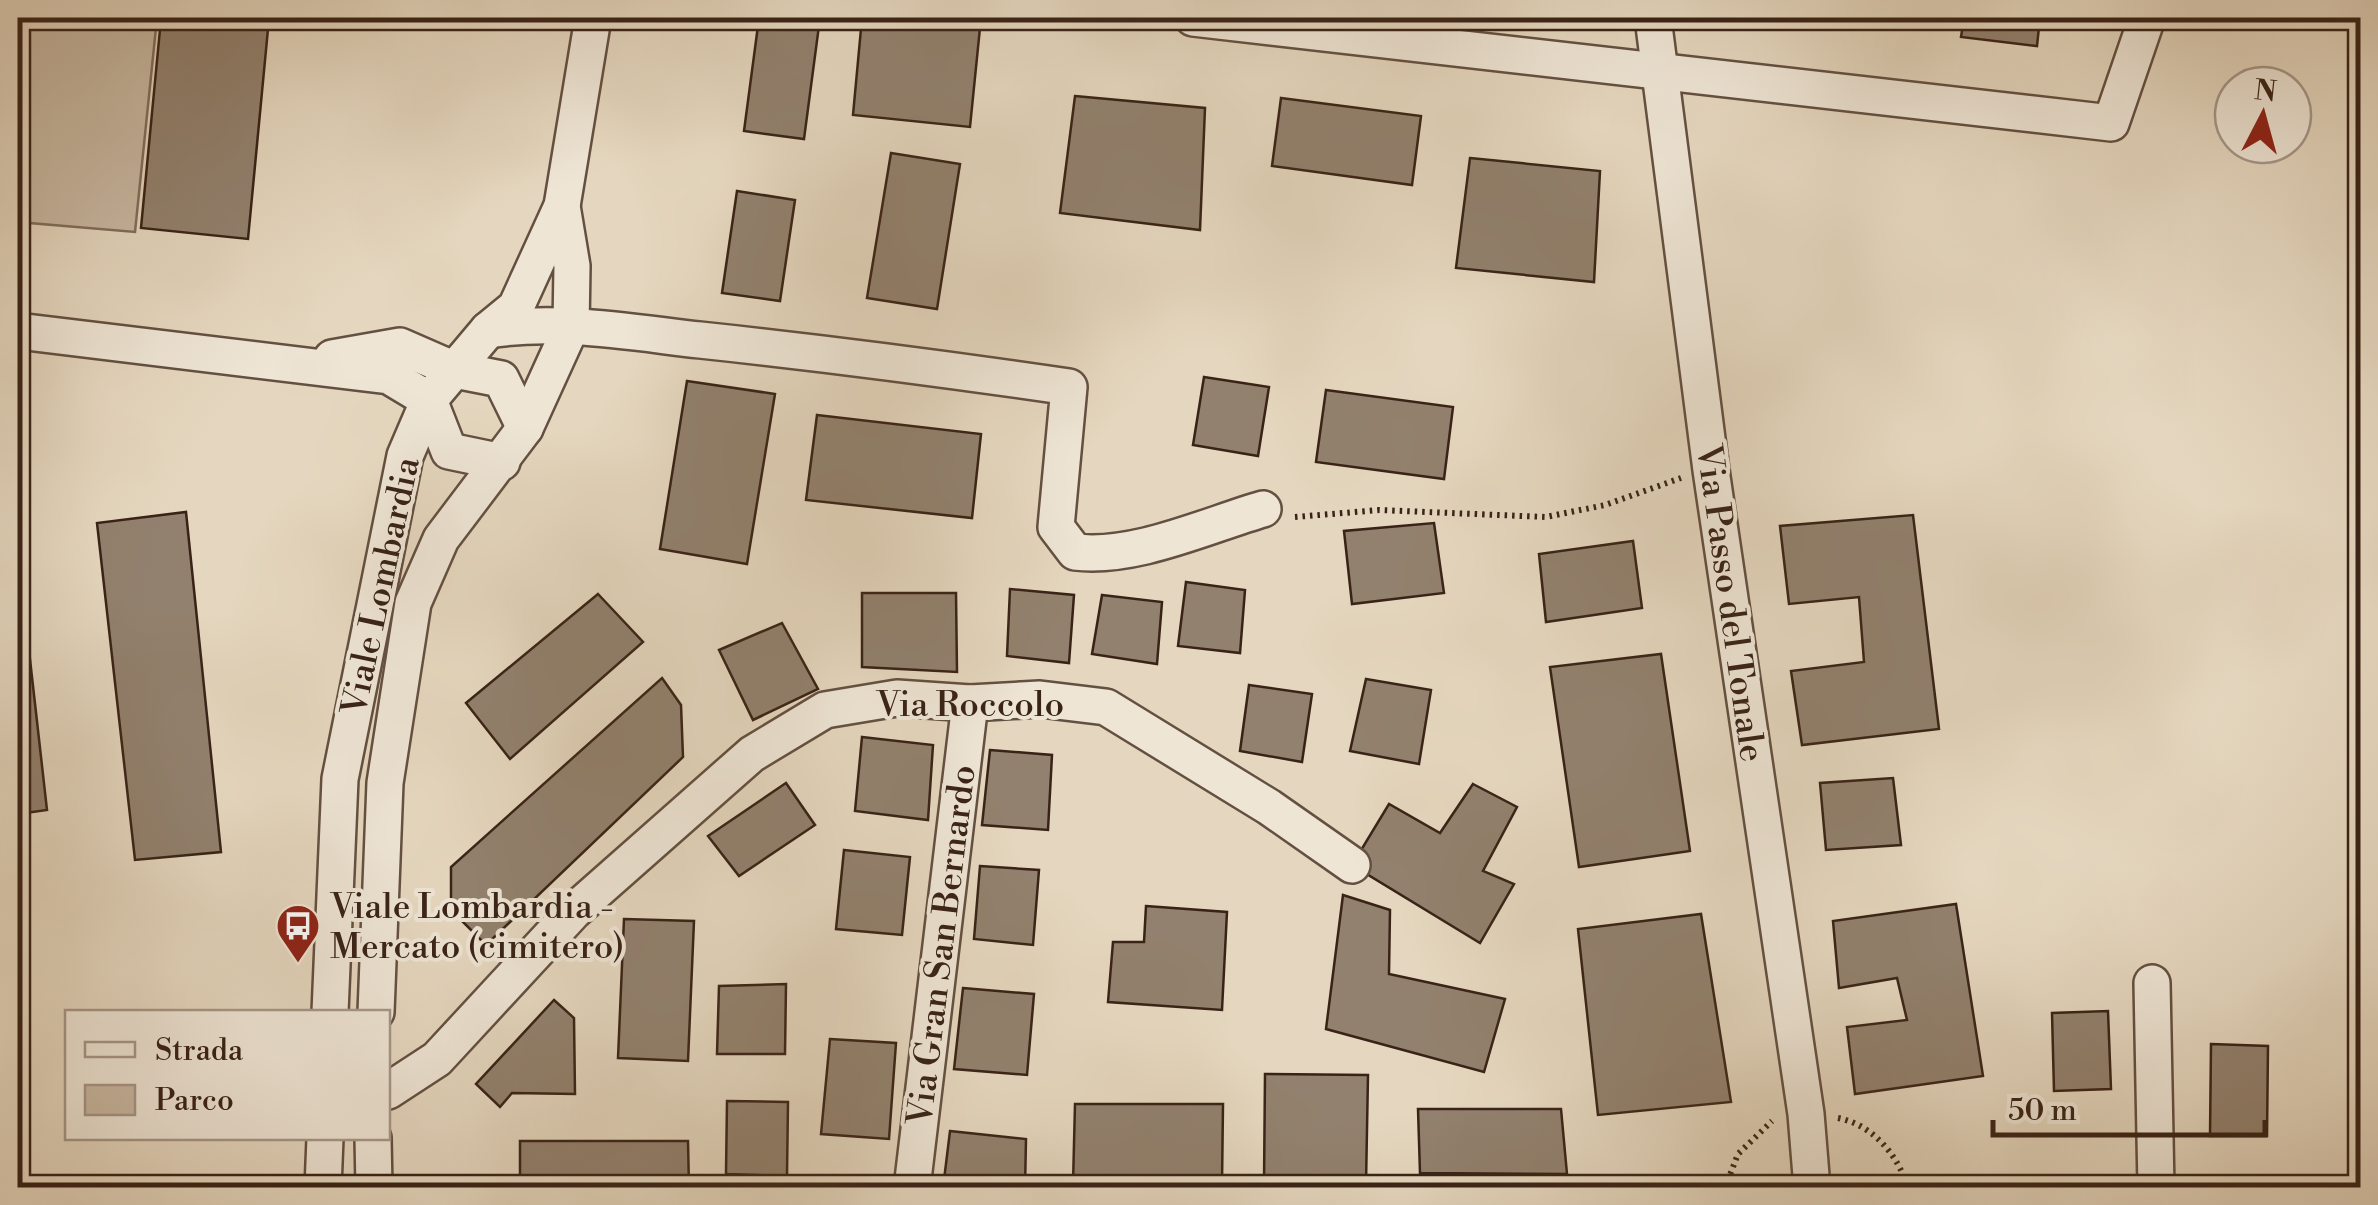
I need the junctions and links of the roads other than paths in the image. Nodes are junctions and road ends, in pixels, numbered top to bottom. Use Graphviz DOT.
graph roads {
  1 [pos="592,18"];
  2 [pos="1192,18"];
  3 [pos="1653,18"];
  4 [pos="2147,18"];
  5 [pos="1661,71"];
  6 [pos="562,206"];
  7 [pos="571,327"];
  8 [pos="488,330"];
  9 [pos="18,331"];
  10 [pos="296,364"];
  11 [pos="456,370"];
  12 [pos="429,400"];
  13 [pos="525,428"];
  14 [pos="502,462"];
  15 [pos="1263,509"];
  16 [pos="970,703"];
  17 [pos="1352,866"];
  18 [pos="2152,984"];
  19 [pos="330,1010"];
  20 [pos="376,1010"];
  21 [pos="390,1090"];
  22 [pos="325,1140"];
  23 [pos="374,1140"];
  24 [pos="323,1188"];
  25 [pos="340,1188"];
  26 [pos="356,1188"];
  27 [pos="374,1188"];
  28 [pos="912,1188"];
  29 [pos="1812,1188"];
  30 [pos="2156,1188"];
  1 -- 6 [label="street, Viale Lombardia"];
  2 -- 5 [label="street"];
  3 -- 5 [label="street, Via Passo del Tonale"];
  4 -- 5 [label="street"];
  5 -- 29 [label="street, Via Passo del Tonale"];
  6 -- 7 [label="street, Viale Lombardia"];
  6 -- 8 [label="street, Viale Lombardia"];
  7 -- 8 [label="street"];
  7 -- 13 [label="street, Viale Lombardia"];
  7 -- 15 [label="street"];
  8 -- 11 [label="street, Viale Lombardia"];
  9 -- 10 [label="street"];
  10 -- 11 [label="street"];
  10 -- 12 [label="street"];
  11 -- 12 [label="street, Viale Lombardia"];
  11 -- 13 [label="street"];
  12 -- 14 [label="street"];
  12 -- 19 [label="street, Viale Lombardia"];
  13 -- 14 [label="street, Viale Lombardia"];
  14 -- 20 [label="street, Viale Lombardia"];
  16 -- 17 [label="street, Via Roccolo"];
  16 -- 21 [label="street, Via Roccolo"];
  16 -- 28 [label="street, Via Gran San Bernardo"];
  18 -- 30 [label="street"];
  22 -- 24 [label="street"];
  23 -- 27 [label="street"];
  25 -- 26 [label="street"];
}
